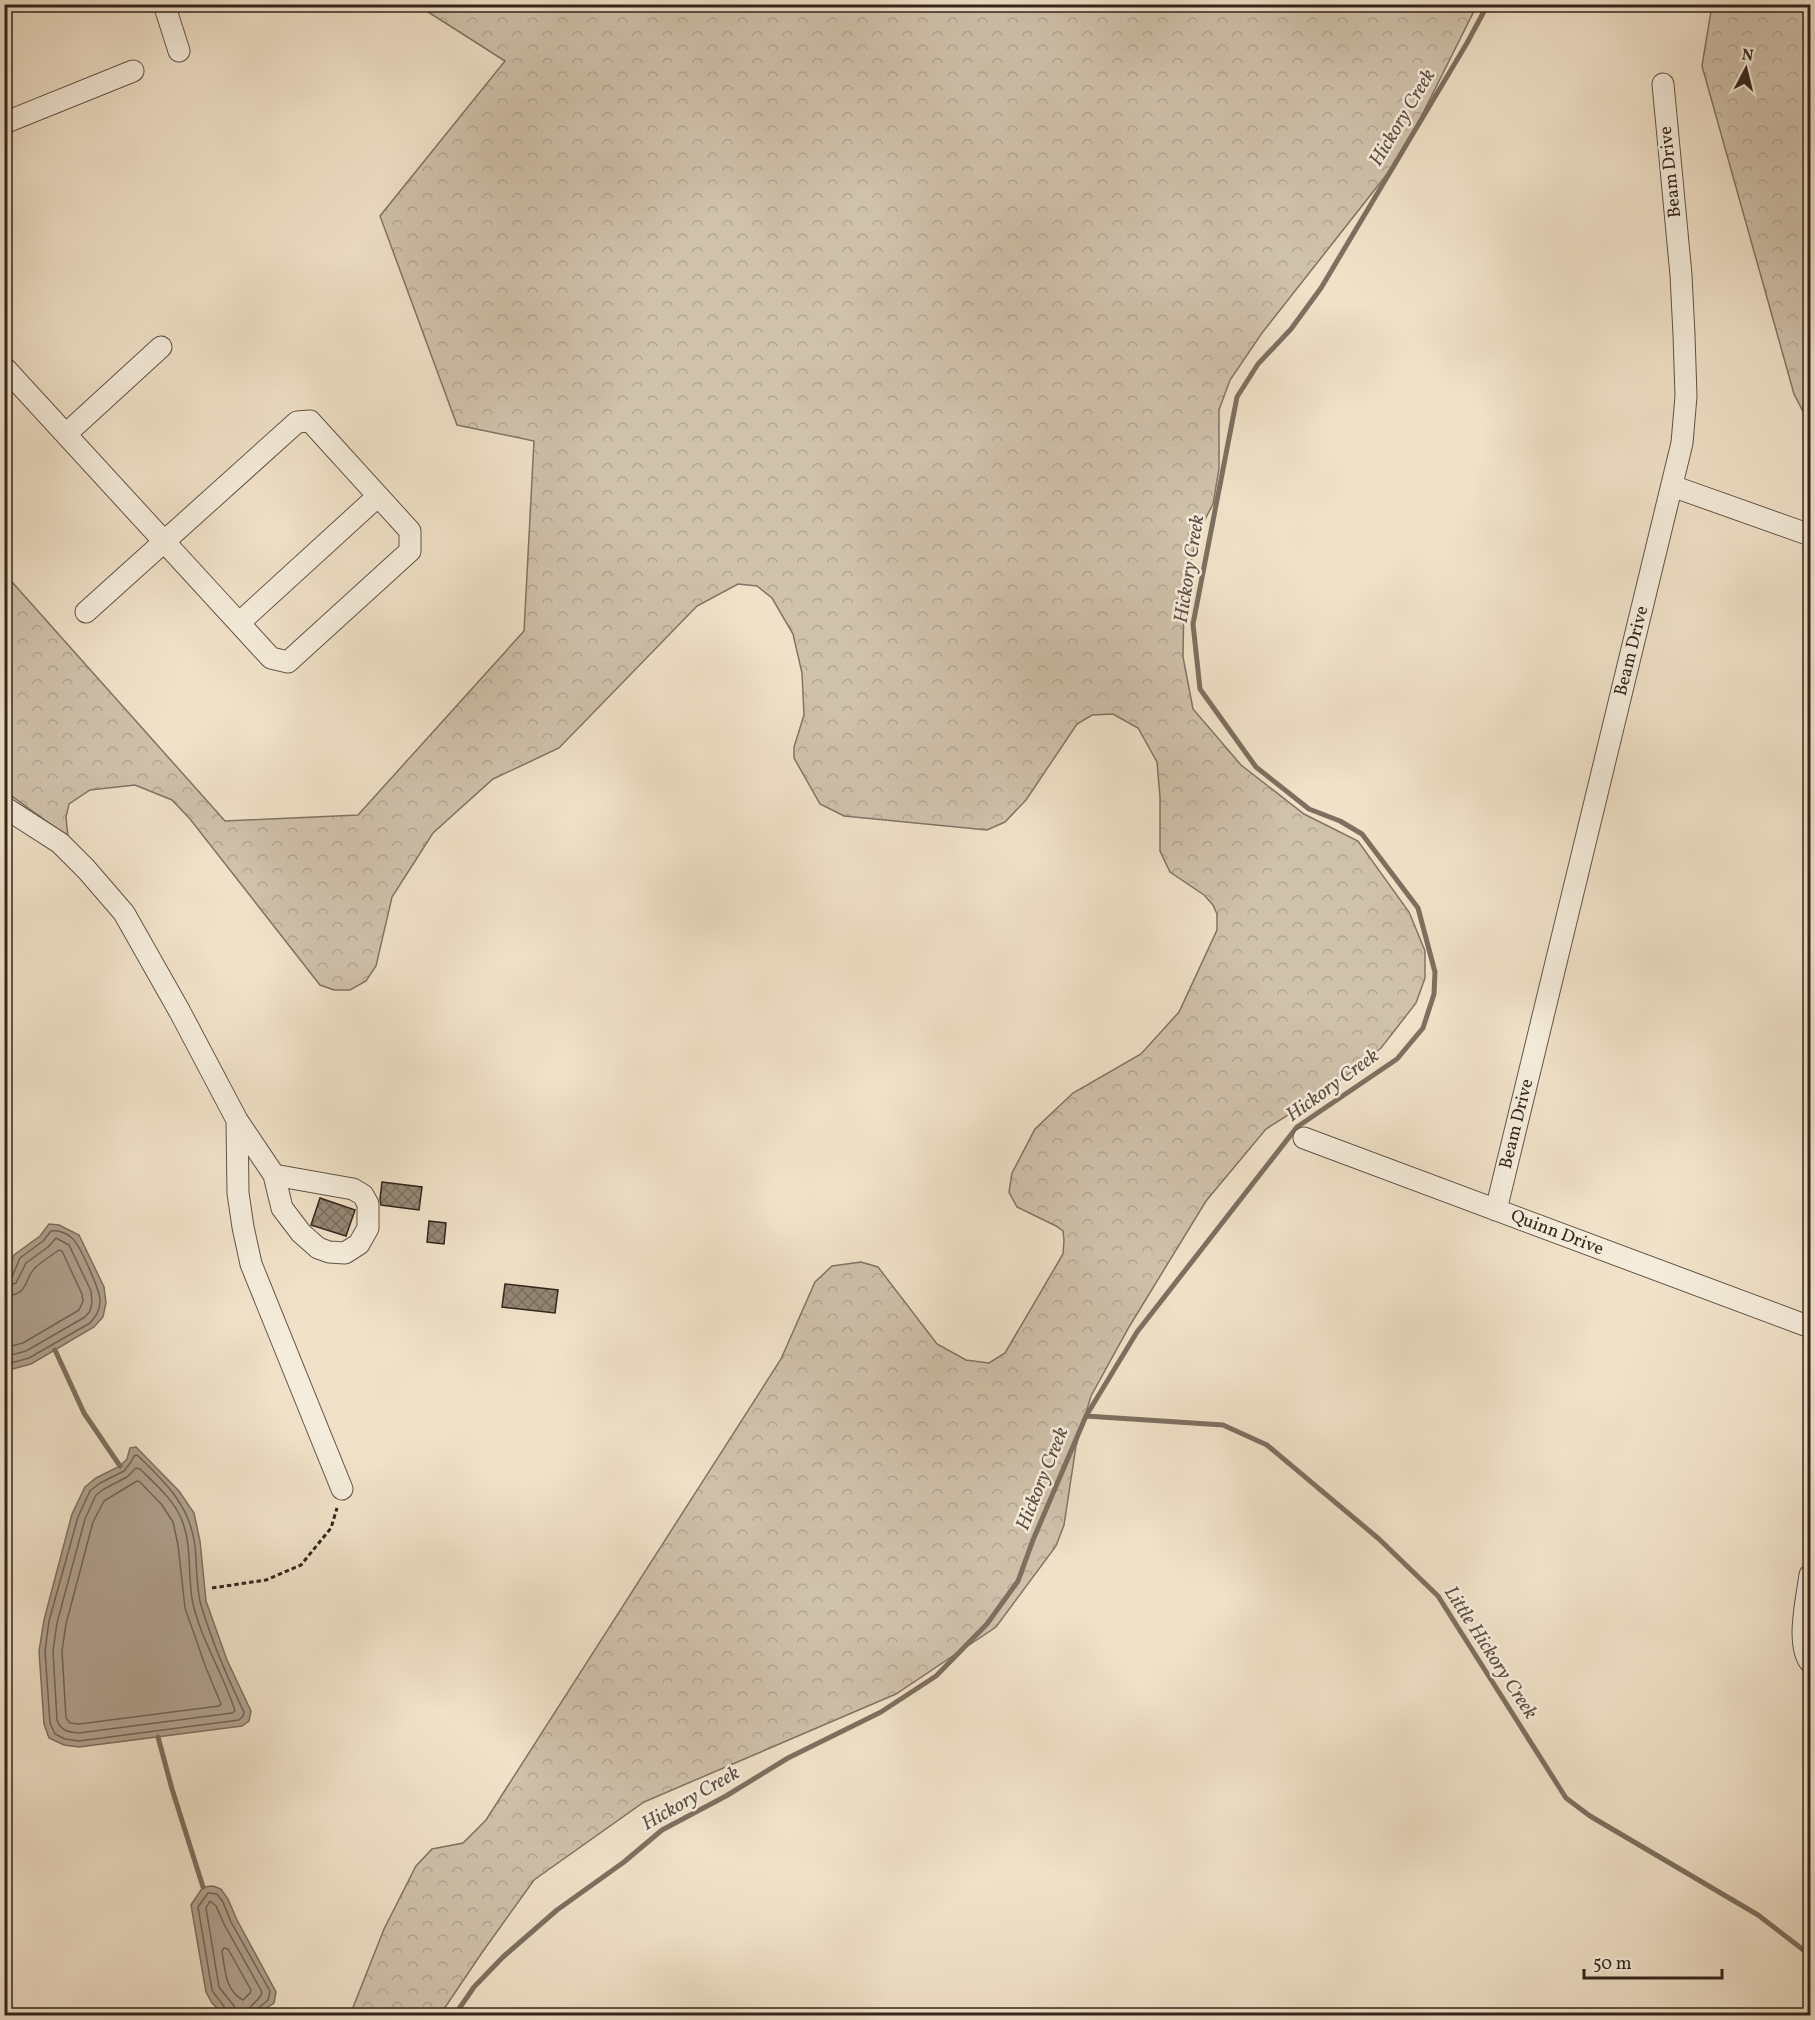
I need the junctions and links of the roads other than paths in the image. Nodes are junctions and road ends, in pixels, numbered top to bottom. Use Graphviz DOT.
graph roads {
  1 [pos="164,4"];
  2 [pos="179,51"];
  3 [pos="133,70"];
  4 [pos="1663,84"];
  5 [pos="4,123"];
  6 [pos="161,347"];
  7 [pos="4,367"];
  8 [pos="66,434"];
  9 [pos="1672,486"];
  10 [pos="378,496"];
  11 [pos="1810,535"];
  12 [pos="164,541"];
  13 [pos="86,612"];
  14 [pos="239,623"];
  15 [pos="4,807"];
  16 [pos="237,1120"];
  17 [pos="1304,1138"];
  18 [pos="274,1174"];
  19 [pos="1496,1210"];
  20 [pos="1810,1328"];
  21 [pos="342,1489"];
  22 [pos="1810,1575"];
  23 [pos="1810,1662"];
  1 -- 2 [label="street"];
  3 -- 5 [label="street"];
  4 -- 9 [label="street, Beam Drive"];
  6 -- 8 [label="street"];
  7 -- 8 [label="street"];
  8 -- 12 [label="street"];
  9 -- 11 [label="street"];
  9 -- 19 [label="street, Beam Drive"];
  10 -- 12 [label="street"];
  10 -- 14 [label="street"];
  10 -- 14 [label="street"];
  12 -- 13 [label="street"];
  12 -- 14 [label="street"];
  15 -- 16 [label="street"];
  16 -- 18 [label="street"];
  16 -- 21 [label="street"];
  17 -- 19 [label="street, Quinn Drive"];
  18 -- 18 [label="street"];
  19 -- 20 [label="street, Quinn Drive"];
  22 -- 23 [label="street"];
}
